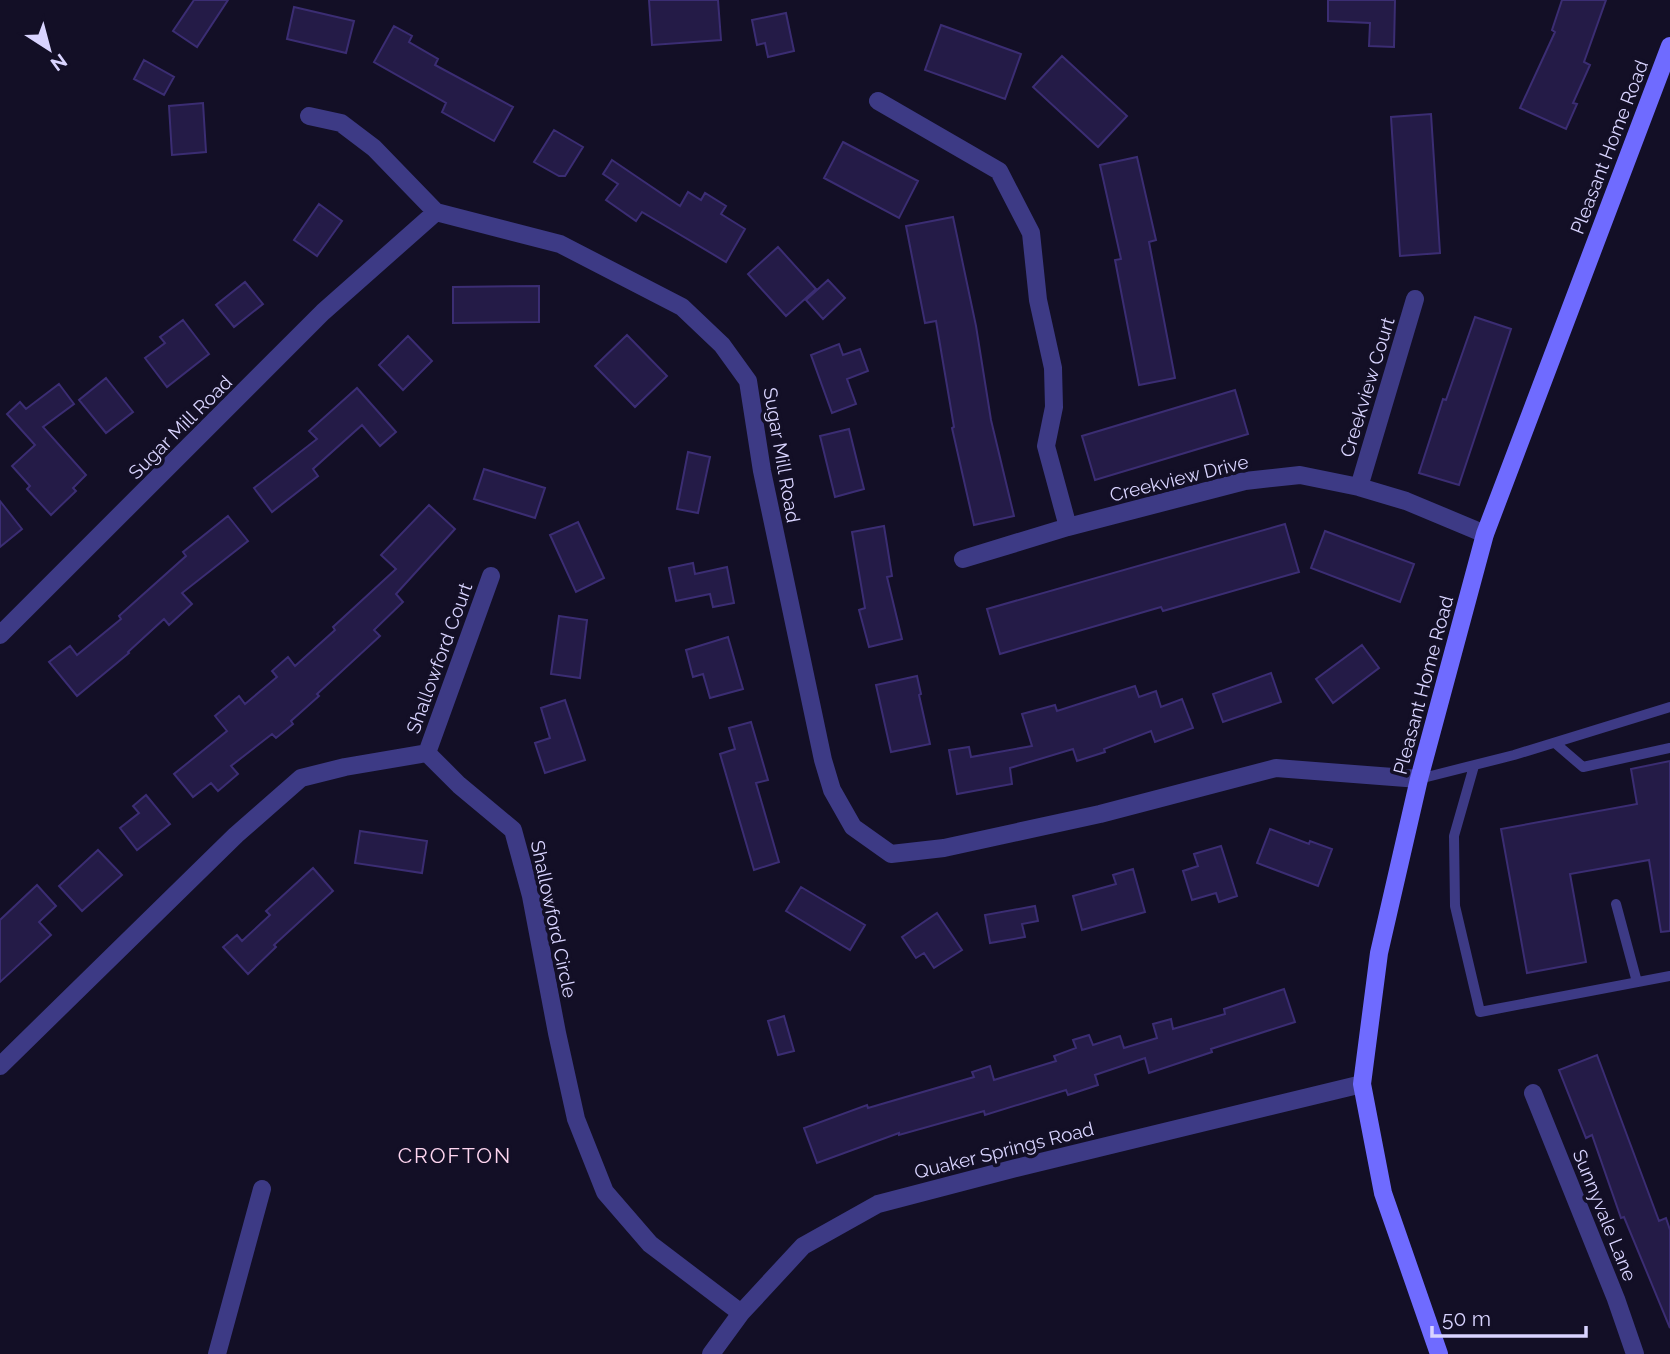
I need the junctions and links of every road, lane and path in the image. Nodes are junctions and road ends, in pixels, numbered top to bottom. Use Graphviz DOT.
graph roads {
  1 [pos="1670,46"];
  2 [pos="878,101"];
  3 [pos="309,116"];
  4 [pos="436,212"];
  5 [pos="1415,299"];
  6 [pos="1359,487"];
  7 [pos="1068,527"];
  8 [pos="1485,534"];
  9 [pos="963,559"];
  10 [pos="491,576"];
  11 [pos="0,635"];
  12 [pos="1670,707"];
  13 [pos="1555,743"];
  14 [pos="1670,748"];
  15 [pos="427,753"];
  16 [pos="1474,766"];
  17 [pos="1419,779"];
  18 [pos="1616,904"];
  19 [pos="1670,975"];
  20 [pos="1637,982"];
  21 [pos="0,1066"];
  22 [pos="1362,1084"];
  23 [pos="1534,1093"];
  24 [pos="262,1189"];
  25 [pos="741,1313"];
  26 [pos="217,1354"];
  27 [pos="711,1354"];
  28 [pos="1439,1354"];
  29 [pos="1635,1354"];
  1 -- 8 [label="main road, Pleasant Home Road"];
  2 -- 7 [label="street"];
  3 -- 4 [label="street"];
  4 -- 11 [label="street, Sugar Mill Road"];
  4 -- 17 [label="street, Sugar Mill Road"];
  5 -- 6 [label="street, Creekview Court"];
  6 -- 7 [label="street, Creekview Drive"];
  6 -- 8 [label="street, Creekview Drive"];
  7 -- 9 [label="street, Creekview Drive"];
  8 -- 17 [label="main road, Pleasant Home Road"];
  10 -- 15 [label="street, Shallowford Court"];
  12 -- 13 [label="lane"];
  13 -- 14 [label="lane"];
  13 -- 16 [label="lane"];
  15 -- 21 [label="street"];
  15 -- 25 [label="street, Shallowford Circle"];
  16 -- 17 [label="lane"];
  16 -- 20 [label="lane"];
  17 -- 22 [label="main road, Pleasant Home Road"];
  18 -- 20 [label="lane"];
  19 -- 20 [label="lane"];
  22 -- 25 [label="street, Quaker Springs Road"];
  22 -- 28 [label="main road, Pleasant Home Road"];
  23 -- 29 [label="street, Sunnyvale Lane"];
  24 -- 26 [label="street"];
  25 -- 27 [label="street, Quaker Springs Road"];
}
